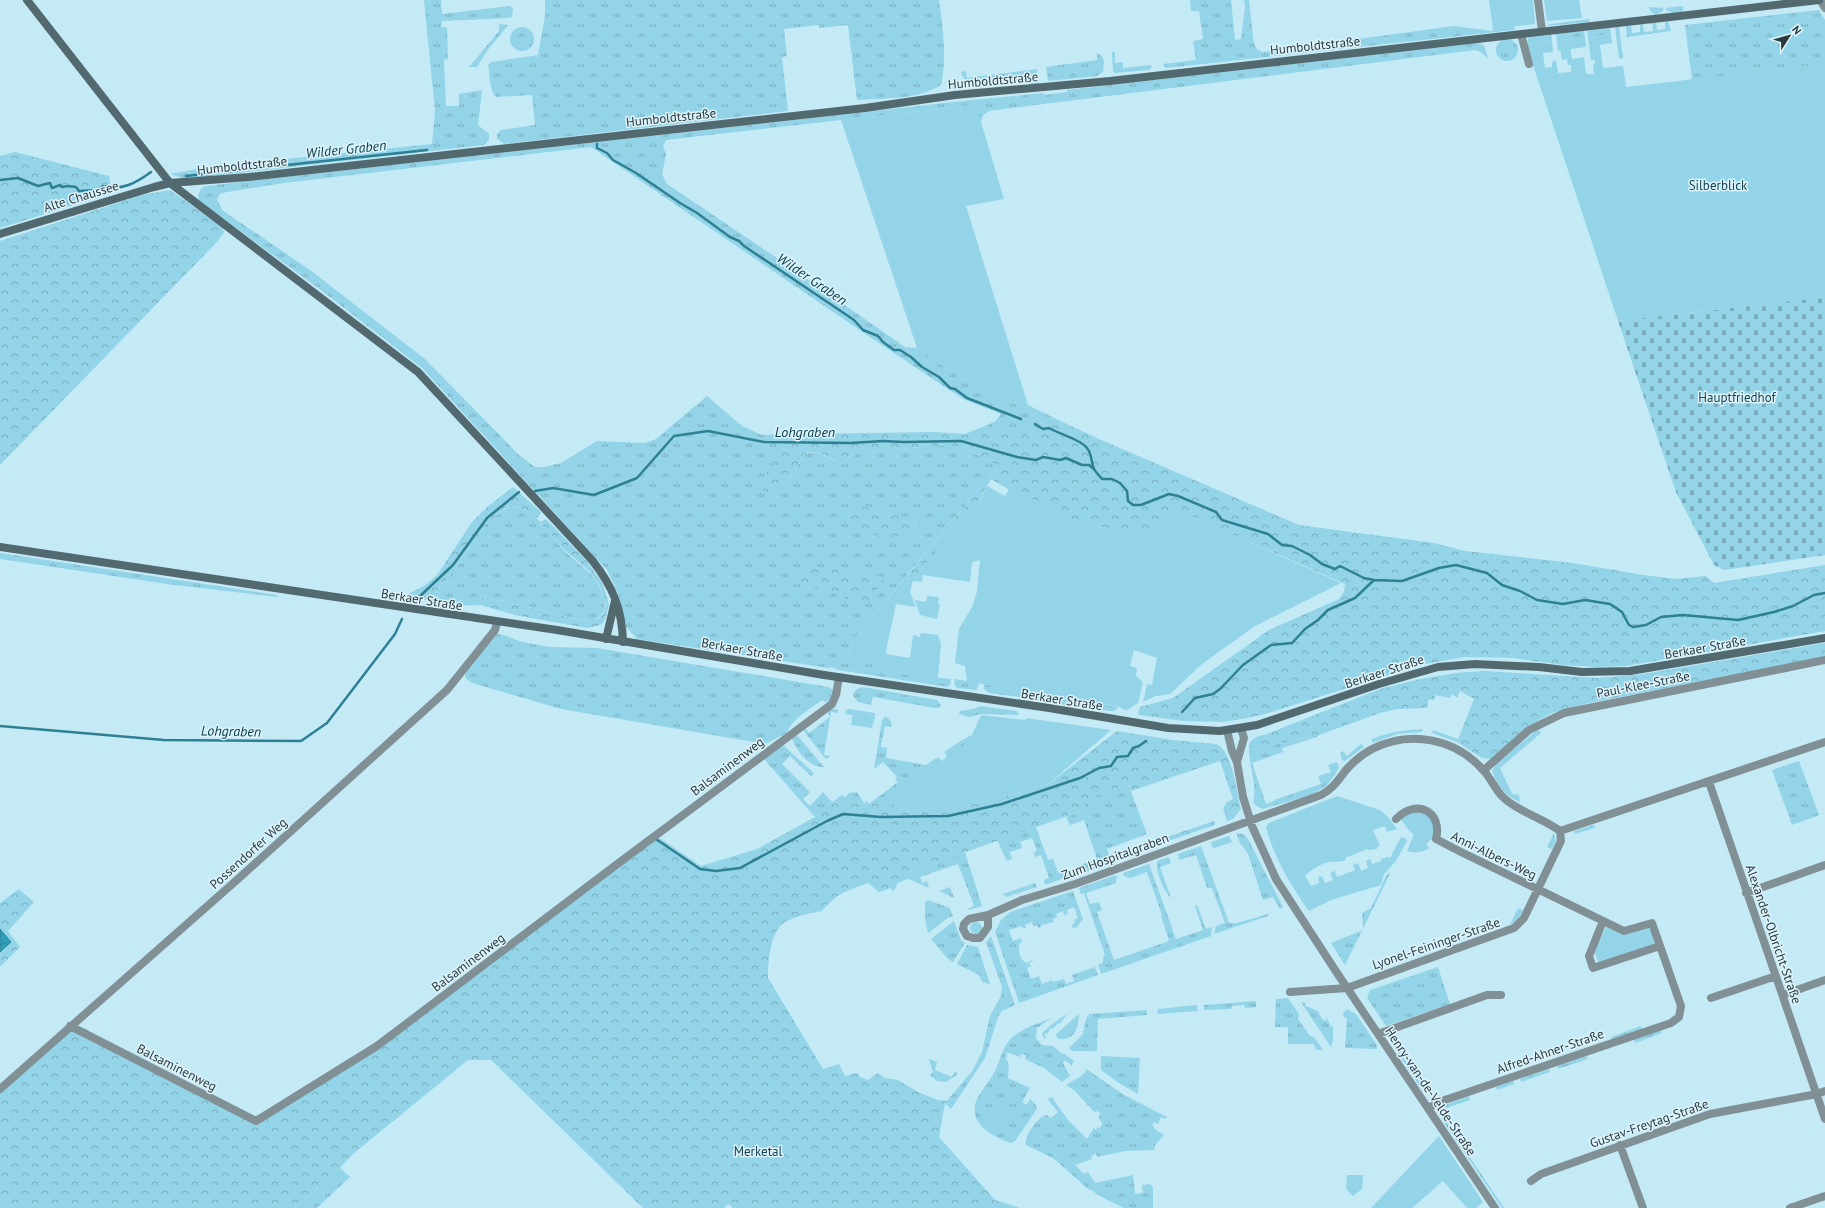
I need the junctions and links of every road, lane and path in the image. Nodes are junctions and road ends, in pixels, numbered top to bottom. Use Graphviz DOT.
graph roads {
  1 [pos="27,0"];
  2 [pos="1538,0"];
  3 [pos="1820,0"];
  4 [pos="1825,8"];
  5 [pos="1542,32"];
  6 [pos="1521,34"];
  7 [pos="1529,64"];
  8 [pos="170,183"];
  9 [pos="0,234"];
  10 [pos="0,547"];
  11 [pos="615,600"];
  12 [pos="497,622"];
  13 [pos="1825,638"];
  14 [pos="606,639"];
  15 [pos="623,642"];
  16 [pos="1825,660"];
  17 [pos="839,677"];
  18 [pos="1241,729"];
  19 [pos="1228,730"];
  20 [pos="1825,742"];
  21 [pos="1238,762"];
  22 [pos="1484,770"];
  23 [pos="1709,782"];
  24 [pos="1396,819"];
  25 [pos="1250,820"];
  26 [pos="1560,831"];
  27 [pos="1825,865"];
  28 [pos="1537,890"];
  29 [pos="1746,893"];
  30 [pos="988,915"];
  31 [pos="1603,921"];
  32 [pos="1660,946"];
  33 [pos="1776,976"];
  34 [pos="1825,980"];
  35 [pos="1347,988"];
  36 [pos="1290,992"];
  37 [pos="1501,994"];
  38 [pos="1783,994"];
  39 [pos="1711,998"];
  40 [pos="70,1026"];
  41 [pos="1378,1034"];
  42 [pos="0,1089"];
  43 [pos="1825,1091"];
  44 [pos="1817,1094"];
  45 [pos="1429,1108"];
  46 [pos="1825,1119"];
  47 [pos="1620,1145"];
  48 [pos="1531,1182"];
  49 [pos="1825,1196"];
  50 [pos="1495,1208"];
  51 [pos="1643,1208"];
  52 [pos="1790,1208"];
  1 -- 8 [label="street"];
  2 -- 5 [label="street"];
  3 -- 4 [label="street"];
  3 -- 5 [label="street, Humboldtstraße"];
  5 -- 6 [label="street, Humboldtstraße"];
  6 -- 7 [label="street"];
  6 -- 8 [label="street, Humboldtstraße"];
  8 -- 9 [label="street, Alte Chaussee"];
  8 -- 11 [label="street"];
  10 -- 12 [label="street, Berkaer Straße"];
  11 -- 14 [label="street"];
  11 -- 15 [label="street"];
  12 -- 14 [label="street, Berkaer Straße"];
  12 -- 40 [label="street, Possendorfer Weg"];
  13 -- 18 [label="street, Berkaer Straße"];
  14 -- 15 [label="street, Berkaer Straße"];
  15 -- 17 [label="street, Berkaer Straße"];
  16 -- 22 [label="street, Paul-Klee-Straße"];
  17 -- 19 [label="street, Berkaer Straße"];
  17 -- 40 [label="street, Balsaminenweg"];
  18 -- 19 [label="street, Berkaer Straße"];
  18 -- 21 [label="street, Henry-van-de-Velde-Straße"];
  19 -- 21 [label="street, Henry-van-de-Velde-Straße"];
  20 -- 23 [label="street"];
  21 -- 25 [label="street, Henry-van-de-Velde-Straße"];
  22 -- 25 [label="street"];
  22 -- 26 [label="street"];
  23 -- 26 [label="street"];
  23 -- 29 [label="street, Alexander-Olbricht-Straße"];
  24 -- 28 [label="street, Anni-Albers-Weg"];
  25 -- 30 [label="street, Zum Hospitalgraben"];
  25 -- 35 [label="street, Henry-van-de-Velde-Straße"];
  26 -- 28 [label="street, Lyonel-Feininger-Straße"];
  27 -- 29 [label="street"];
  28 -- 31 [label="street"];
  28 -- 35 [label="street, Lyonel-Feininger-Straße"];
  29 -- 33 [label="street, Alexander-Olbricht-Straße"];
  31 -- 32 [label="street"];
  31 -- 32 [label="street"];
  32 -- 45 [label="street, Alfred-Ahner-Straße"];
  33 -- 38 [label="street, Alexander-Olbricht-Straße"];
  33 -- 39 [label="street"];
  34 -- 38 [label="street"];
  35 -- 36 [label="street"];
  35 -- 41 [label="street, Henry-van-de-Velde-Straße"];
  37 -- 41 [label="street"];
  38 -- 44 [label="street, Alexander-Olbricht-Straße"];
  40 -- 42 [label="street, Possendorfer Weg"];
  41 -- 45 [label="street, Henry-van-de-Velde-Straße"];
  43 -- 44 [label="street, Gustav-Freytag-Straße"];
  44 -- 46 [label="street, Alexander-Olbricht-Straße"];
  44 -- 47 [label="street, Gustav-Freytag-Straße"];
  45 -- 50 [label="street, Henry-van-de-Velde-Straße"];
  47 -- 48 [label="street, Gustav-Freytag-Straße"];
  47 -- 51 [label="street"];
  49 -- 52 [label="street"];
}
